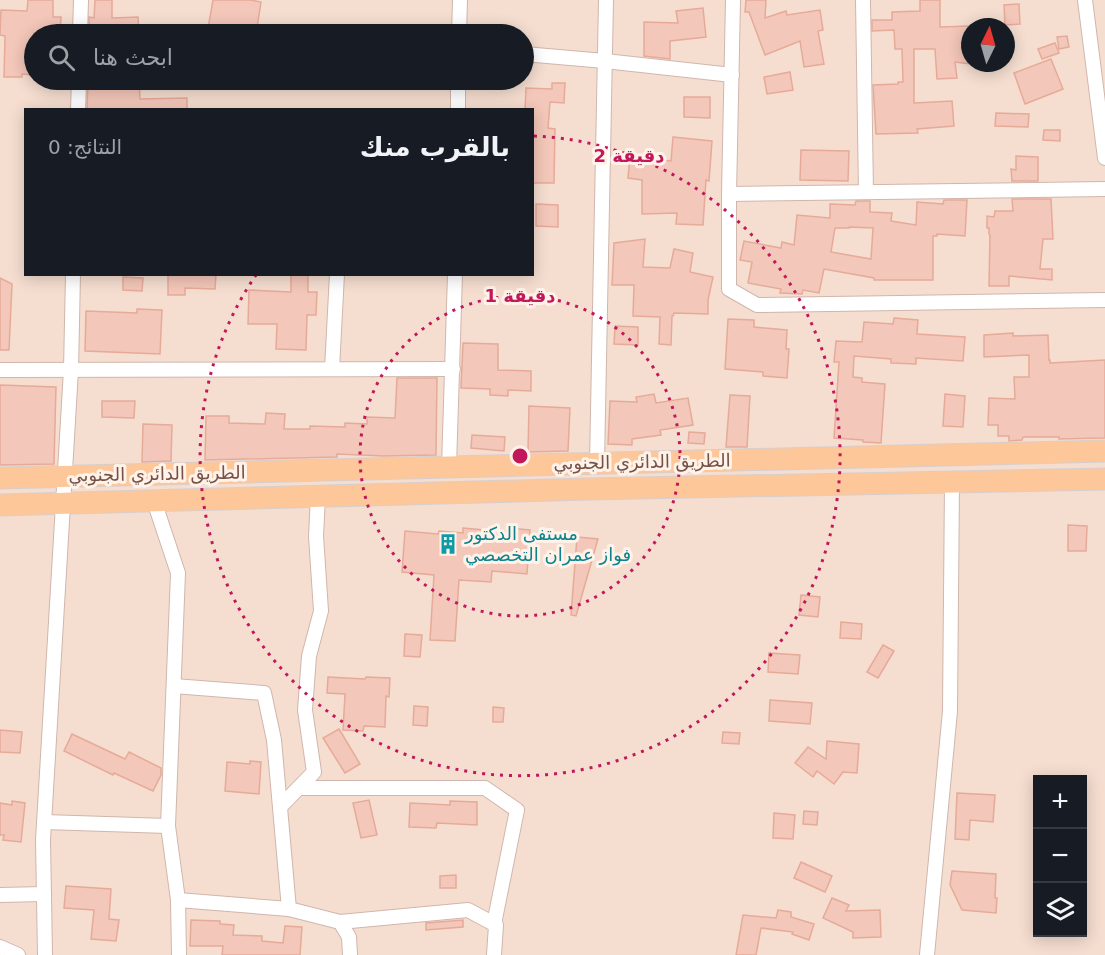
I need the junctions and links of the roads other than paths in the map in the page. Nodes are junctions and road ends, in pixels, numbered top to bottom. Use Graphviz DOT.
graph roads {
  1 [pos="81,0"];
  2 [pos="460,0"];
  3 [pos="606,0"];
  4 [pos="733,0"];
  5 [pos="863,0"];
  6 [pos="1085,0"];
  7 [pos="80,24"];
  8 [pos="459,24"];
  9 [pos="534,55"];
  10 [pos="605,61"];
  11 [pos="732,75"];
  12 [pos="79,90"];
  13 [pos="458,90"];
  14 [pos="78,108"];
  15 [pos="458,108"];
  16 [pos="1105,158"];
  17 [pos="1105,189"];
  18 [pos="866,192"];
  19 [pos="729,194"];
  20 [pos="73,276"];
  21 [pos="338,276"];
  22 [pos="455,276"];
  23 [pos="1105,300"];
  24 [pos="332,369"];
  25 [pos="453,369"];
  26 [pos="0,370"];
  27 [pos="71,370"];
  28 [pos="1105,451"];
  29 [pos="597,464"];
  30 [pos="449,467"];
  31 [pos="65,477"];
  32 [pos="0,478"];
  33 [pos="1105,479"];
  34 [pos="952,482"];
  35 [pos="318,496"];
  36 [pos="154,501"];
  37 [pos="62,503"];
  38 [pos="0,505"];
  39 [pos="174,686"];
  40 [pos="299,788"];
  41 [pos="280,807"];
  42 [pos="44,822"];
  43 [pos="168,826"];
  44 [pos="44,894"];
  45 [pos="0,895"];
  46 [pos="178,900"];
  47 [pos="290,909"];
  48 [pos="340,922"];
  49 [pos="494,924"];
  50 [pos="0,947"];
  51 [pos="18,955"];
  52 [pos="45,955"];
  53 [pos="178,955"];
  54 [pos="350,955"];
  55 [pos="494,955"];
  56 [pos="927,955"];
  1 -- 7 [label="street"];
  2 -- 8 [label="street"];
  3 -- 10 [label="street"];
  4 -- 11 [label="street"];
  5 -- 18 [label="street"];
  6 -- 16 [label="street"];
  9 -- 10 [label="street"];
  10 -- 11 [label="street"];
  10 -- 29 [label="street"];
  11 -- 19 [label="street"];
  12 -- 14 [label="street"];
  13 -- 15 [label="street"];
  17 -- 18 [label="street"];
  18 -- 19 [label="street"];
  19 -- 23 [label="street"];
  20 -- 27 [label="street"];
  21 -- 24 [label="street"];
  22 -- 25 [label="street"];
  24 -- 25 [label="street"];
  24 -- 27 [label="street"];
  25 -- 30 [label="street"];
  26 -- 27 [label="street"];
  27 -- 31 [label="street"];
  28 -- 29 [label="main road, الطريق الدائري الجنوبي"];
  29 -- 30 [label="main road, الطريق الدائري الجنوبي"];
  30 -- 31 [label="main road, الطريق الدائري الجنوبي"];
  31 -- 32 [label="main road, الطريق الدائري الجنوبي"];
  31 -- 37 [label="street"];
  33 -- 34 [label="main road, الطريق الدائري الجنوبي"];
  34 -- 35 [label="main road, الطريق الدائري الجنوبي"];
  34 -- 56 [label="street"];
  35 -- 36 [label="main road, الطريق الدائري الجنوبي"];
  35 -- 40 [label="street"];
  36 -- 37 [label="main road, الطريق الدائري الجنوبي"];
  36 -- 39 [label="street"];
  37 -- 38 [label="main road, الطريق الدائري الجنوبي"];
  37 -- 42 [label="street"];
  39 -- 41 [label="street"];
  39 -- 43 [label="street"];
  40 -- 41 [label="street"];
  40 -- 49 [label="street"];
  41 -- 47 [label="street"];
  42 -- 43 [label="street"];
  42 -- 44 [label="street"];
  43 -- 46 [label="street"];
  44 -- 45 [label="street"];
  44 -- 52 [label="street"];
  46 -- 47 [label="street"];
  46 -- 53 [label="street"];
  47 -- 48 [label="street"];
  48 -- 49 [label="street"];
  48 -- 54 [label="street"];
  49 -- 55 [label="street"];
  50 -- 51 [label="street"];
}
